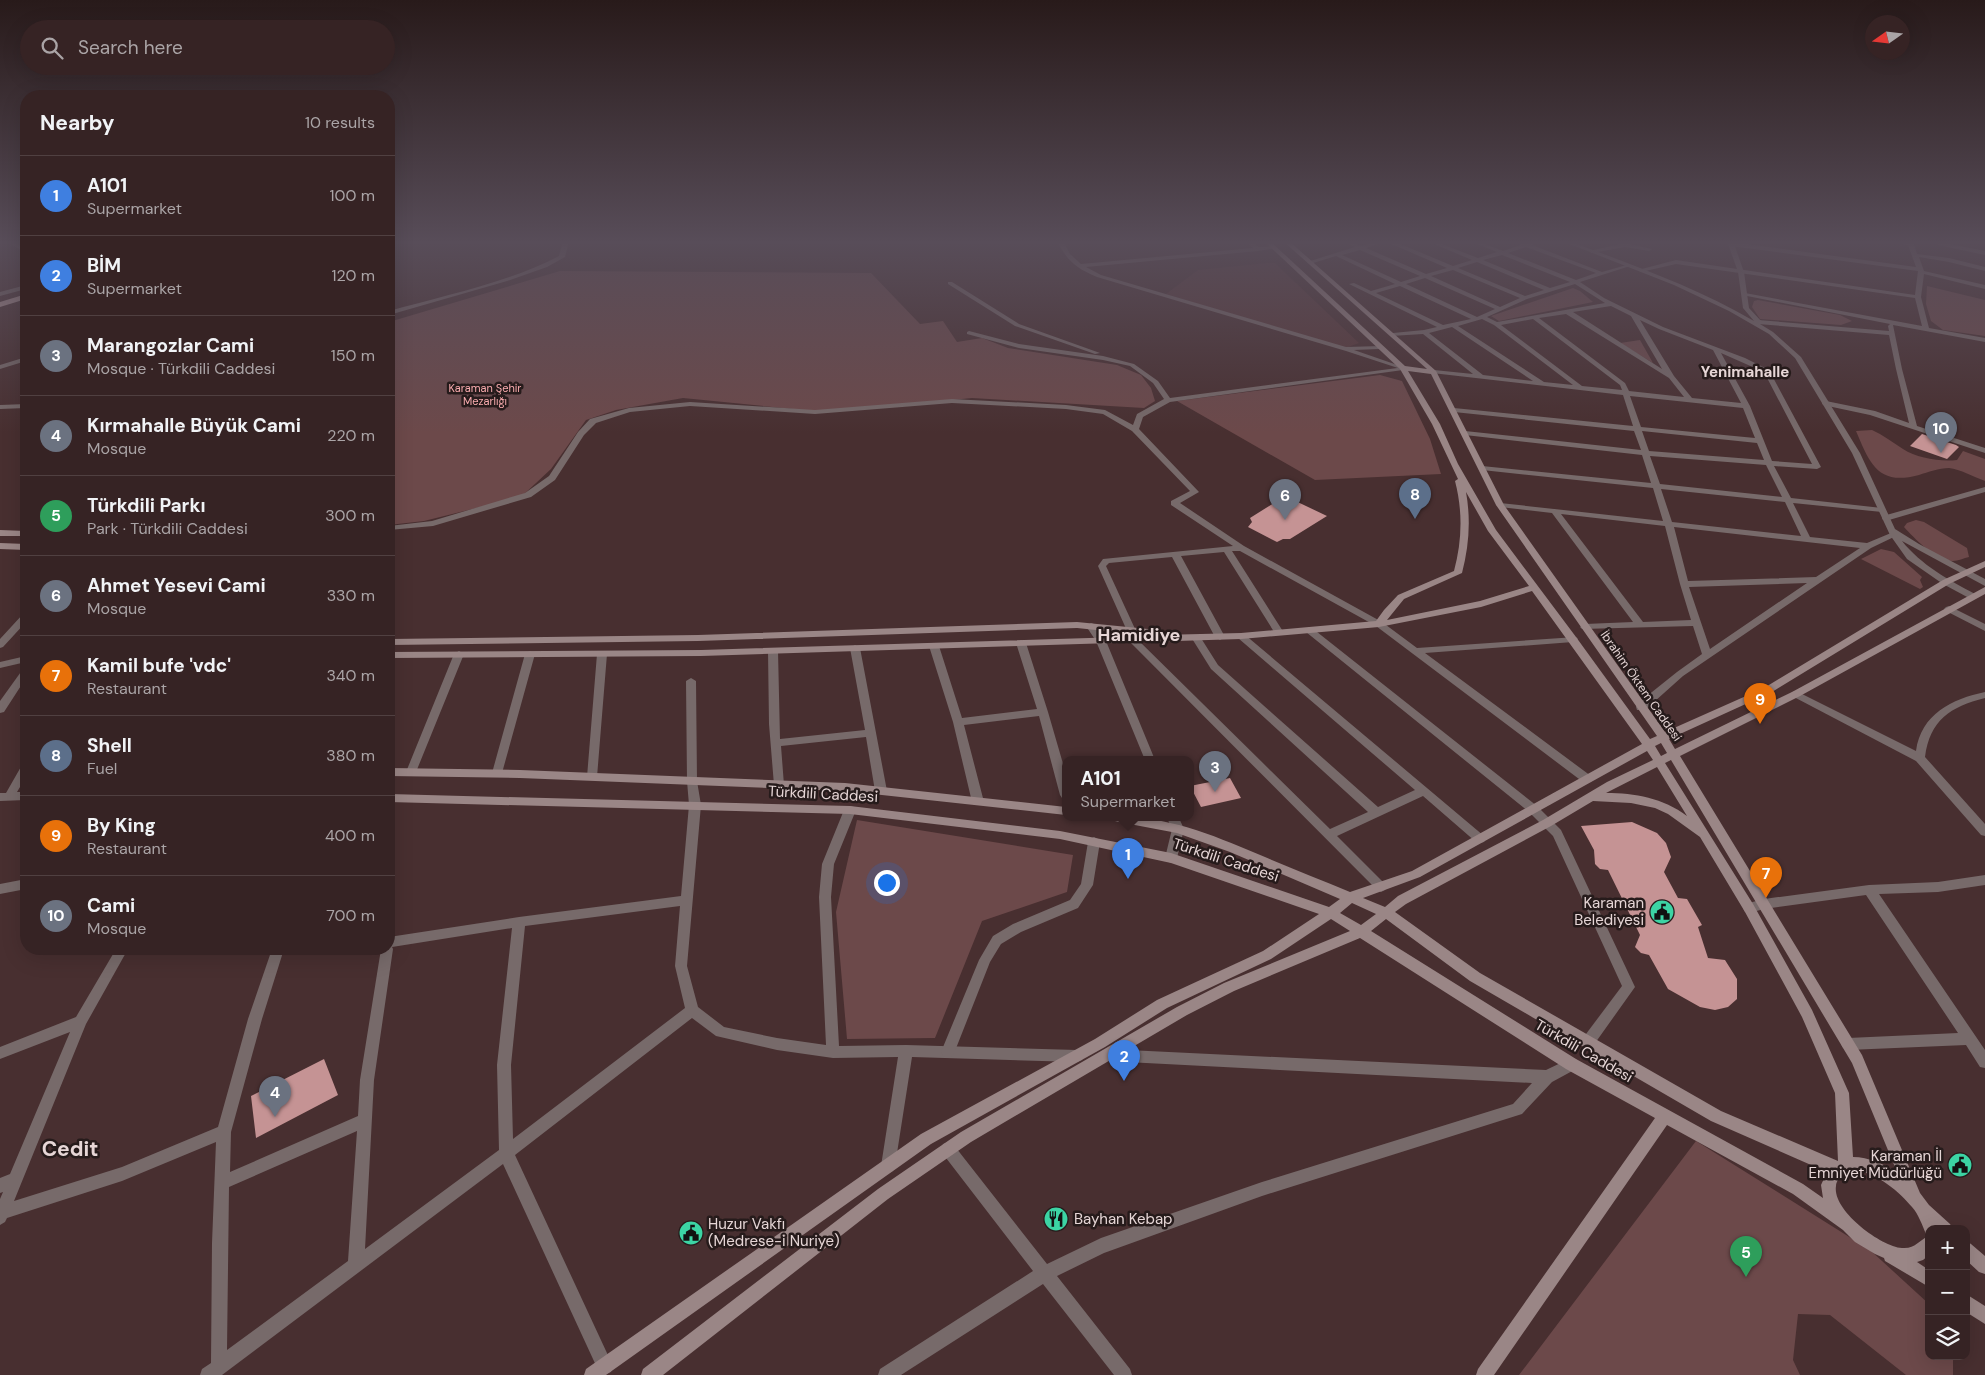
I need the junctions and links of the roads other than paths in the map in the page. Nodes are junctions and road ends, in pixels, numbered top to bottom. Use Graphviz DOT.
graph roads {
  1 [pos="417,305"];
  2 [pos="985,305"];
  3 [pos="1193,305"];
  4 [pos="1344,305"];
  5 [pos="1352,305"];
  6 [pos="1396,305"];
  7 [pos="1450,305"];
  8 [pos="1491,305"];
  9 [pos="1509,305"];
  10 [pos="1605,305"];
  11 [pos="1613,305"];
  12 [pos="1720,305"];
  13 [pos="1746,305"];
  14 [pos="1798,305"];
  15 [pos="1920,305"];
  16 [pos="20,306"];
  17 [pos="1500,309"];
  18 [pos="395,311"];
  19 [pos="0,312"];
  20 [pos="1568,312"];
  21 [pos="1634,316"];
  22 [pos="1479,318"];
  23 [pos="1536,319"];
  24 [pos="1758,322"];
  25 [pos="1891,323"];
  26 [pos="1496,324"];
  27 [pos="1454,326"];
  28 [pos="1444,328"];
  29 [pos="1926,329"];
  30 [pos="969,332"];
  31 [pos="1424,332"];
  32 [pos="1771,333"];
  33 [pos="1891,333"];
  34 [pos="1985,340"];
  35 [pos="1389,343"];
  36 [pos="1715,348"];
  37 [pos="1346,349"];
  38 [pos="1103,358"];
  39 [pos="20,361"];
  40 [pos="0,367"];
  41 [pos="1403,368"];
  42 [pos="1434,372"];
  43 [pos="1671,377"];
  44 [pos="1481,378"];
  45 [pos="1542,384"];
  46 [pos="1580,387"];
  47 [pos="1626,392"];
  48 [pos="1689,399"];
  49 [pos="1168,400"];
  50 [pos="1826,403"];
  51 [pos="20,406"];
  52 [pos="1746,406"];
  53 [pos="0,407"];
  54 [pos="1454,410"];
  55 [pos="1914,427"];
  56 [pos="1638,428"];
  57 [pos="1135,429"];
  58 [pos="1465,433"];
  59 [pos="1760,441"];
  60 [pos="1985,451"];
  61 [pos="1646,453"];
  62 [pos="1769,463"];
  63 [pos="1454,464"];
  64 [pos="1482,468"];
  65 [pos="1657,486"];
  66 [pos="1985,489"];
  67 [pos="1787,499"];
  68 [pos="1500,505"];
  69 [pos="1555,512"];
  70 [pos="1884,514"];
  71 [pos="1670,525"];
  72 [pos="395,527"];
  73 [pos="1892,531"];
  74 [pos="0,533"];
  75 [pos="20,534"];
  76 [pos="1807,539"];
  77 [pos="0,546"];
  78 [pos="1868,546"];
  79 [pos="20,547"];
  80 [pos="1241,548"];
  81 [pos="1226,549"];
  82 [pos="1175,554"];
  83 [pos="1985,564"];
  84 [pos="1968,571"];
  85 [pos="1818,580"];
  86 [pos="1946,582"];
  87 [pos="1985,583"];
  88 [pos="1684,584"];
  89 [pos="1532,588"];
  90 [pos="1985,590"];
  91 [pos="1972,596"];
  92 [pos="1949,609"];
  93 [pos="20,623"];
  94 [pos="1697,623"];
  95 [pos="1379,624"];
  96 [pos="1640,625"];
  97 [pos="1091,626"];
  98 [pos="1585,627"];
  99 [pos="1985,628"];
  100 [pos="1112,629"];
  101 [pos="1309,630"];
  102 [pos="1279,633"];
  103 [pos="1132,635"];
  104 [pos="1220,636"];
  105 [pos="1241,636"];
  106 [pos="1196,638"];
  107 [pos="1573,639"];
  108 [pos="1101,641"];
  109 [pos="395,642"];
  110 [pos="1021,643"];
  111 [pos="0,645"];
  112 [pos="934,646"];
  113 [pos="855,648"];
  114 [pos="773,651"];
  115 [pos="1416,652"];
  116 [pos="459,654"];
  117 [pos="530,654"];
  118 [pos="602,654"];
  119 [pos="395,655"];
  120 [pos="1707,655"];
  121 [pos="20,659"];
  122 [pos="0,660"];
  123 [pos="20,660"];
  124 [pos="0,665"];
  125 [pos="20,680"];
  126 [pos="690,681"];
  127 [pos="1796,694"];
  128 [pos="1985,695"];
  129 [pos="1641,707"];
  130 [pos="0,709"];
  131 [pos="1043,712"];
  132 [pos="958,722"];
  133 [pos="871,733"];
  134 [pos="1663,737"];
  135 [pos="776,743"];
  136 [pos="1649,745"];
  137 [pos="1673,754"];
  138 [pos="1148,756"];
  139 [pos="1920,758"];
  140 [pos="1658,763"];
  141 [pos="395,772"];
  142 [pos="411,772"];
  143 [pos="496,773"];
  144 [pos="20,776"];
  145 [pos="592,777"];
  146 [pos="1587,779"];
  147 [pos="692,781"];
  148 [pos="1062,781"];
  149 [pos="779,785"];
  150 [pos="881,791"];
  151 [pos="1424,791"];
  152 [pos="20,796"];
  153 [pos="4,797"];
  154 [pos="1590,797"];
  155 [pos="395,798"];
  156 [pos="978,802"];
  157 [pos="695,805"];
  158 [pos="1534,809"];
  159 [pos="850,810"];
  160 [pos="1062,811"];
  161 [pos="1377,813"];
  162 [pos="1148,821"];
  163 [pos="1547,823"];
  164 [pos="1176,824"];
  165 [pos="1985,832"];
  166 [pos="1329,835"];
  167 [pos="1704,836"];
  168 [pos="1480,839"];
  169 [pos="1094,842"];
  170 [pos="1171,858"];
  171 [pos="1985,880"];
  172 [pos="20,885"];
  173 [pos="1381,887"];
  174 [pos="0,888"];
  175 [pos="1869,890"];
  176 [pos="1351,897"];
  177 [pos="687,900"];
  178 [pos="1764,904"];
  179 [pos="1749,908"];
  180 [pos="1331,913"];
  181 [pos="1387,913"];
  182 [pos="519,922"];
  183 [pos="1361,932"];
  184 [pos="395,941"];
  185 [pos="119,955"];
  186 [pos="276,955"];
  187 [pos="386,955"];
  188 [pos="692,1010"];
  189 [pos="81,1021"];
  190 [pos="1969,1039"];
  191 [pos="1588,1042"];
  192 [pos="1848,1044"];
  193 [pos="906,1051"];
  194 [pos="833,1052"];
  195 [pos="948,1052"];
  196 [pos="0,1053"];
  197 [pos="1108,1055"];
  198 [pos="1077,1056"];
  199 [pos="1985,1062"];
  200 [pos="1571,1064"];
  201 [pos="1547,1077"];
  202 [pos="1664,1116"];
  203 [pos="365,1120"];
  204 [pos="224,1132"];
  205 [pos="948,1149"];
  206 [pos="506,1153"];
  207 [pos="888,1166"];
  208 [pos="1842,1167"];
  209 [pos="16,1179"];
  210 [pos="222,1183"];
  211 [pos="0,1186"];
  212 [pos="1913,1194"];
  213 [pos="1924,1209"];
  214 [pos="1,1214"];
  215 [pos="1846,1224"];
  216 [pos="1930,1225"];
  217 [pos="1941,1225"];
  218 [pos="1925,1250"];
  219 [pos="1884,1251"];
  220 [pos="1970,1253"];
  221 [pos="356,1265"];
  222 [pos="1985,1266"];
  223 [pos="1044,1273"];
  224 [pos="1925,1277"];
  225 [pos="1970,1305"];
  226 [pos="1985,1316"];
  227 [pos="605,1366"];
  228 [pos="213,1371"];
  229 [pos="592,1375"];
  230 [pos="649,1375"];
  231 [pos="886,1375"];
  232 [pos="1124,1375"];
  233 [pos="1484,1375"];
  1 -- 18 [label="street"];
  2 -- 38 [label="street"];
  3 -- 37 [label="street"];
  4 -- 35 [label="main road, İbrahim Öktem Caddesi"];
  5 -- 35 [label="main road, İbrahim Öktem Caddesi"];
  6 -- 28 [label="street"];
  7 -- 22 [label="street"];
  8 -- 17 [label="street"];
  9 -- 17 [label="street"];
  10 -- 20 [label="street"];
  11 -- 21 [label="street"];
  12 -- 32 [label="street"];
  13 -- 24 [label="street"];
  14 -- 25 [label="street"];
  15 -- 29 [label="street"];
  16 -- 19 [label="main road"];
  17 -- 22 [label="street"];
  20 -- 23 [label="street"];
  20 -- 43 [label="street"];
  21 -- 36 [label="street"];
  21 -- 43 [label="street"];
  22 -- 26 [label="street"];
  22 -- 27 [label="street"];
  23 -- 26 [label="street"];
  23 -- 47 [label="street"];
  24 -- 32 [label="street"];
  24 -- 33 [label="street"];
  25 -- 29 [label="street"];
  25 -- 33 [label="street"];
  26 -- 46 [label="street"];
  27 -- 28 [label="street"];
  27 -- 45 [label="street"];
  28 -- 31 [label="street"];
  29 -- 34 [label="street"];
  30 -- 38 [label="street"];
  31 -- 35 [label="street"];
  31 -- 44 [label="street"];
  32 -- 50 [label="street"];
  33 -- 55 [label="street"];
  35 -- 37 [label="street"];
  35 -- 41 [label="main road, İbrahim Öktem Caddesi"];
  35 -- 42 [label="main road, İbrahim Öktem Caddesi"];
  36 -- 52 [label="street"];
  36 -- 62 [label="street"];
  37 -- 41 [label="street"];
  38 -- 49 [label="street"];
  39 -- 40 [label="street"];
  41 -- 42 [label="main road"];
  41 -- 49 [label="street"];
  41 -- 63 [label="main road, İbrahim Öktem Caddesi"];
  42 -- 44 [label="street"];
  42 -- 54 [label="main road, İbrahim Öktem Caddesi"];
  43 -- 48 [label="street"];
  44 -- 45 [label="street"];
  45 -- 46 [label="street"];
  46 -- 47 [label="street"];
  47 -- 48 [label="street"];
  47 -- 56 [label="street"];
  48 -- 52 [label="street"];
  49 -- 57 [label="street"];
  50 -- 55 [label="street"];
  50 -- 70 [label="street"];
  51 -- 53 [label="street"];
  52 -- 59 [label="street"];
  54 -- 56 [label="street"];
  54 -- 58 [label="main road, İbrahim Öktem Caddesi"];
  55 -- 60 [label="street"];
  56 -- 59 [label="street"];
  56 -- 61 [label="street"];
  57 -- 72 [label="street"];
  57 -- 80 [label="street"];
  58 -- 61 [label="street"];
  58 -- 64 [label="main road, İbrahim Öktem Caddesi"];
  59 -- 62 [label="street"];
  61 -- 62 [label="street"];
  61 -- 65 [label="street"];
  62 -- 67 [label="street"];
  63 -- 89 [label="main road, İbrahim Öktem Caddesi"];
  63 -- 95 [label="main road"];
  64 -- 65 [label="street"];
  64 -- 68 [label="main road, İbrahim Öktem Caddesi"];
  65 -- 67 [label="street"];
  65 -- 71 [label="street"];
  66 -- 70 [label="street"];
  67 -- 70 [label="street"];
  67 -- 76 [label="street"];
  68 -- 69 [label="street"];
  68 -- 98 [label="main road, İbrahim Öktem Caddesi"];
  69 -- 71 [label="street"];
  69 -- 96 [label="street"];
  70 -- 73 [label="street"];
  71 -- 76 [label="street"];
  71 -- 88 [label="street"];
  73 -- 78 [label="street"];
  73 -- 84 [label="street"];
  73 -- 86 [label="street"];
  74 -- 75 [label="main road"];
  76 -- 78 [label="street"];
  77 -- 79 [label="main road"];
  78 -- 85 [label="street"];
  80 -- 81 [label="street"];
  80 -- 95 [label="street"];
  81 -- 82 [label="street"];
  81 -- 102 [label="street"];
  82 -- 103 [label="street"];
  82 -- 104 [label="street"];
  83 -- 84 [label="main road"];
  84 -- 86 [label="main road"];
  84 -- 87 [label="street"];
  85 -- 88 [label="street"];
  85 -- 120 [label="street"];
  86 -- 91 [label="street"];
  86 -- 134 [label="main road"];
  88 -- 94 [label="street"];
  89 -- 95 [label="main road"];
  89 -- 107 [label="main road, İbrahim Öktem Caddesi"];
  90 -- 91 [label="main road"];
  91 -- 92 [label="main road"];
  92 -- 99 [label="street"];
  92 -- 127 [label="main road"];
  93 -- 111 [label="street"];
  94 -- 96 [label="street"];
  94 -- 120 [label="street"];
  95 -- 101 [label="main road"];
  95 -- 115 [label="street"];
  96 -- 98 [label="street"];
  97 -- 100 [label="main road"];
  97 -- 108 [label="street"];
  97 -- 109 [label="main road"];
  98 -- 129 [label="main road, İbrahim Öktem Caddesi"];
  100 -- 103 [label="street"];
  101 -- 102 [label="main road"];
  101 -- 158 [label="street"];
  102 -- 105 [label="main road"];
  103 -- 106 [label="main road"];
  103 -- 108 [label="main road"];
  103 -- 166 [label="street"];
  104 -- 105 [label="main road"];
  104 -- 106 [label="main road"];
  105 -- 151 [label="street"];
  106 -- 161 [label="street"];
  107 -- 115 [label="street"];
  107 -- 136 [label="main road, İbrahim Öktem Caddesi"];
  108 -- 110 [label="main road"];
  108 -- 138 [label="street"];
  110 -- 112 [label="main road"];
  110 -- 131 [label="street"];
  112 -- 113 [label="main road"];
  112 -- 132 [label="street"];
  113 -- 114 [label="main road"];
  113 -- 133 [label="street"];
  114 -- 118 [label="main road"];
  114 -- 135 [label="street"];
  115 -- 146 [label="street"];
  116 -- 117 [label="main road"];
  116 -- 119 [label="main road"];
  116 -- 142 [label="street"];
  117 -- 118 [label="main road"];
  117 -- 143 [label="street"];
  118 -- 145 [label="street"];
  120 -- 129 [label="street"];
  121 -- 122 [label="street"];
  123 -- 124 [label="street"];
  125 -- 130 [label="street"];
  126 -- 147 [label="street"];
  127 -- 137 [label="main road"];
  127 -- 139 [label="street"];
  128 -- 139 [label="street"];
  129 -- 134 [label="main road, İbrahim Öktem Caddesi"];
  131 -- 132 [label="street"];
  131 -- 148 [label="street"];
  132 -- 156 [label="street"];
  133 -- 135 [label="street"];
  133 -- 150 [label="street"];
  134 -- 136 [label="main road"];
  134 -- 137 [label="main road, İbrahim Öktem Caddesi"];
  135 -- 149 [label="street"];
  136 -- 140 [label="main road, İbrahim Öktem Caddesi"];
  136 -- 146 [label="main road"];
  137 -- 140 [label="main road"];
  137 -- 178 [label="main road, İbrahim Öktem Caddesi"];
  139 -- 165 [label="street"];
  140 -- 154 [label="main road"];
  140 -- 167 [label="main road, İbrahim Öktem Caddesi"];
  141 -- 142 [label="main road, Türkdili Caddesi"];
  142 -- 143 [label="main road, Türkdili Caddesi"];
  143 -- 145 [label="main road, Türkdili Caddesi"];
  144 -- 153 [label="street"];
  145 -- 147 [label="main road, Türkdili Caddesi"];
  146 -- 158 [label="main road"];
  147 -- 149 [label="main road, Türkdili Caddesi"];
  147 -- 157 [label="street"];
  149 -- 150 [label="main road, Türkdili Caddesi"];
  150 -- 156 [label="main road, Türkdili Caddesi"];
  151 -- 161 [label="street"];
  151 -- 168 [label="street"];
  152 -- 153 [label="street"];
  154 -- 163 [label="main road"];
  154 -- 167 [label="main road"];
  155 -- 157 [label="main road, Türkdili Caddesi"];
  156 -- 160 [label="main road, Türkdili Caddesi"];
  157 -- 159 [label="main road, Türkdili Caddesi"];
  157 -- 177 [label="street"];
  158 -- 163 [label="street"];
  158 -- 168 [label="main road"];
  159 -- 169 [label="main road, Türkdili Caddesi"];
  159 -- 194 [label="street"];
  161 -- 166 [label="street"];
  162 -- 164 [label="main road, Türkdili Caddesi"];
  163 -- 181 [label="main road"];
  163 -- 191 [label="street"];
  164 -- 170 [label="street"];
  164 -- 176 [label="main road, Türkdili Caddesi"];
  166 -- 173 [label="street"];
  167 -- 179 [label="main road, İbrahim Öktem Caddesi"];
  168 -- 173 [label="main road"];
  169 -- 170 [label="main road, Türkdili Caddesi"];
  169 -- 195 [label="street"];
  170 -- 180 [label="main road, Türkdili Caddesi"];
  171 -- 175 [label="street"];
  172 -- 174 [label="street"];
  173 -- 176 [label="main road"];
  175 -- 178 [label="street"];
  175 -- 190 [label="street"];
  176 -- 180 [label="main road"];
  176 -- 181 [label="main road, Türkdili Caddesi"];
  177 -- 182 [label="street"];
  177 -- 188 [label="street"];
  178 -- 179 [label="street"];
  178 -- 192 [label="main road, İbrahim Öktem Caddesi"];
  179 -- 208 [label="main road, İbrahim Öktem Caddesi"];
  180 -- 183 [label="main road, Türkdili Caddesi"];
  180 -- 198 [label="main road"];
  181 -- 183 [label="main road"];
  181 -- 191 [label="main road, Türkdili Caddesi"];
  182 -- 184 [label="street"];
  182 -- 206 [label="street"];
  183 -- 197 [label="main road"];
  183 -- 200 [label="main road, Türkdili Caddesi"];
  185 -- 189 [label="street"];
  186 -- 204 [label="street"];
  187 -- 203 [label="street"];
  188 -- 194 [label="street"];
  188 -- 206 [label="street"];
  189 -- 196 [label="street"];
  189 -- 209 [label="street"];
  190 -- 192 [label="street"];
  190 -- 199 [label="street"];
  191 -- 208 [label="main road, Türkdili Caddesi"];
  192 -- 212 [label="main road, İbrahim Öktem Caddesi"];
  193 -- 194 [label="street"];
  193 -- 195 [label="street"];
  193 -- 207 [label="street"];
  195 -- 198 [label="street"];
  197 -- 201 [label="street"];
  197 -- 205 [label="main road"];
  198 -- 207 [label="main road"];
  200 -- 201 [label="street"];
  200 -- 202 [label="main road, Türkdili Caddesi"];
  201 -- 223 [label="street"];
  202 -- 215 [label="main road, Türkdili Caddesi"];
  202 -- 233 [label="main road"];
  203 -- 210 [label="street"];
  203 -- 221 [label="street"];
  204 -- 210 [label="street"];
  204 -- 214 [label="street"];
  205 -- 223 [label="street"];
  205 -- 230 [label="main road"];
  206 -- 221 [label="street"];
  206 -- 227 [label="street"];
  207 -- 227 [label="main road"];
  208 -- 212 [label="main road, Türkdili Caddesi"];
  208 -- 215 [label="main road"];
  209 -- 211 [label="street"];
  209 -- 214 [label="street"];
  210 -- 228 [label="street"];
  212 -- 213 [label="main road"];
  213 -- 216 [label="main road"];
  213 -- 217 [label="main road"];
  215 -- 219 [label="main road, Türkdili Caddesi"];
  218 -- 219 [label="main road"];
  219 -- 224 [label="main road, Türkdili Caddesi"];
  220 -- 222 [label="main road"];
  221 -- 228 [label="street"];
  223 -- 231 [label="street"];
  223 -- 232 [label="street"];
  225 -- 226 [label="main road"];
  227 -- 229 [label="main road"];
}
